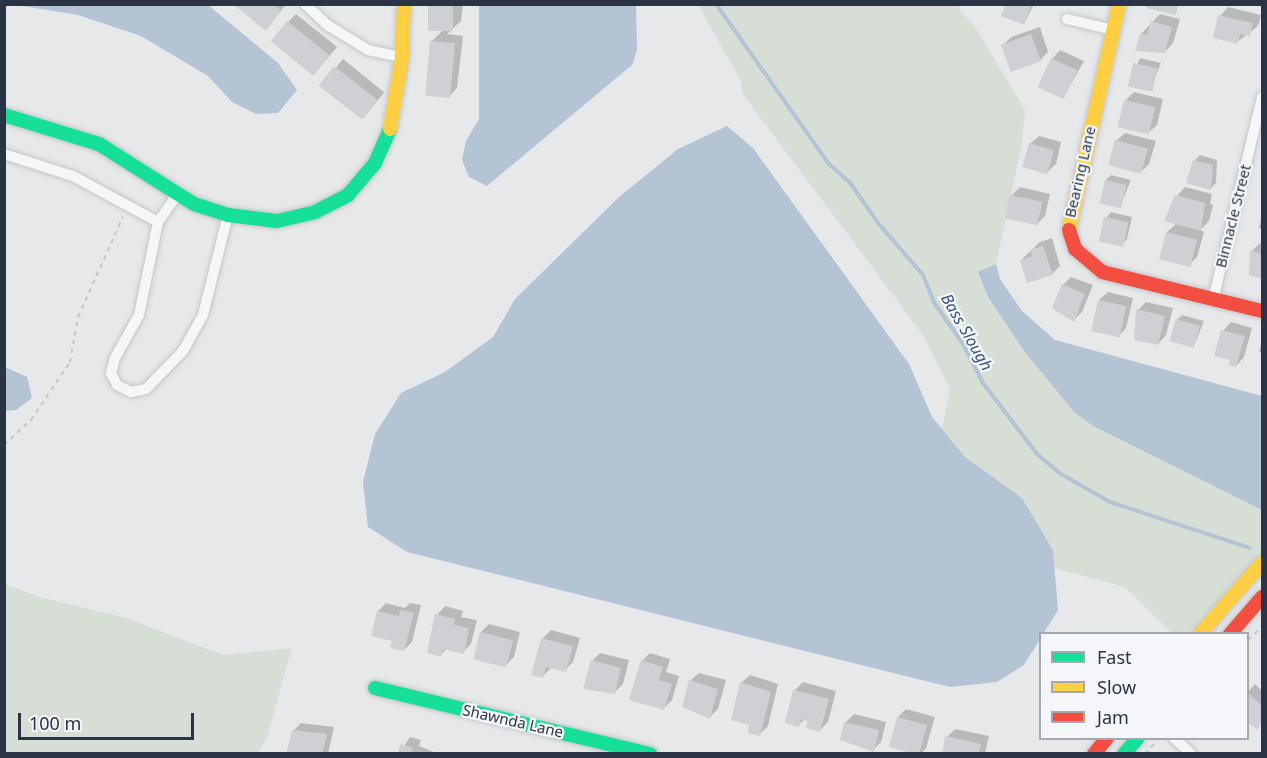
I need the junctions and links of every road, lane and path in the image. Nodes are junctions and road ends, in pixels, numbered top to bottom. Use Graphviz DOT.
graph roads {
  1 [pos="305,4"];
  2 [pos="404,4"];
  3 [pos="1119,4"];
  4 [pos="1066,19"];
  5 [pos="1113,30"];
  6 [pos="402,57"];
  7 [pos="1263,97"];
  8 [pos="4,115"];
  9 [pos="4,154"];
  10 [pos="178,193"];
  11 [pos="128,206"];
  12 [pos="228,215"];
  13 [pos="158,222"];
  14 [pos="1213,300"];
  15 [pos="1263,311"];
  16 [pos="4,445"];
  17 [pos="1263,562"];
  18 [pos="1263,597"];
  19 [pos="1263,627"];
  20 [pos="1201,632"];
  21 [pos="1231,632"];
  22 [pos="1249,639"];
  23 [pos="375,688"];
  24 [pos="1105,740"];
  25 [pos="1136,740"];
  26 [pos="1157,740"];
  27 [pos="1176,740"];
  28 [pos="650,753"];
  29 [pos="1094,753"];
  30 [pos="1124,753"];
  31 [pos="1145,753"];
  32 [pos="1191,753"];
  1 -- 6 [label="street"];
  2 -- 6 [label="street"];
  3 -- 5 [label="street, Bearing Lane"];
  4 -- 5 [label="street"];
  5 -- 14 [label="street, Bearing Lane"];
  6 -- 12 [label="street"];
  7 -- 14 [label="street, Binnacle Street"];
  8 -- 10 [label="street"];
  9 -- 11 [label="street"];
  10 -- 12 [label="street"];
  10 -- 13 [label="street"];
  11 -- 13 [label="street"];
  11 -- 16 [label="path"];
  12 -- 13 [label="street"];
  14 -- 15 [label="street, Bearing Lane"];
  17 -- 20 [label="street"];
  18 -- 21 [label="street"];
  19 -- 22 [label="path"];
  23 -- 28 [label="street, Shawnda Lane"];
  24 -- 29 [label="street"];
  25 -- 30 [label="street"];
  26 -- 31 [label="path"];
  27 -- 32 [label="street"];
}
